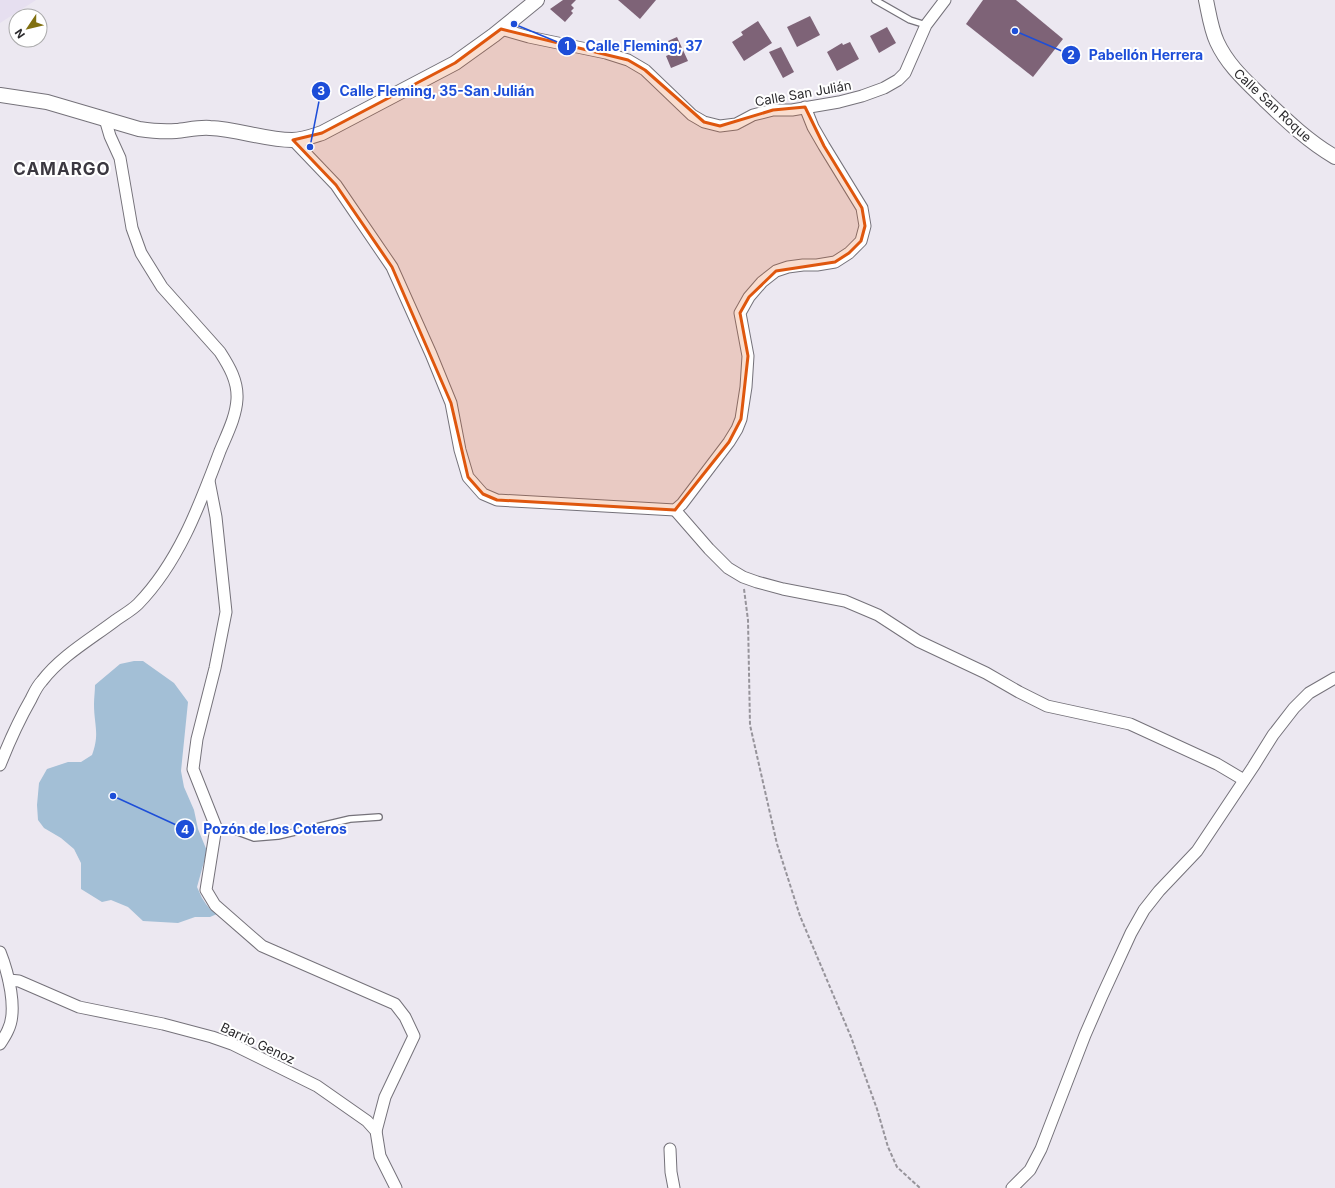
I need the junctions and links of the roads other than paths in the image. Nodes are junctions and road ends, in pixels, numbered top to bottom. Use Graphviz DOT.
graph roads {
  1 [pos="537,0"];
  2 [pos="875,0"];
  3 [pos="945,0"];
  4 [pos="1206,0"];
  5 [pos="926,25"];
  6 [pos="501,29"];
  7 [pos="0,95"];
  8 [pos="805,108"];
  9 [pos="106,119"];
  10 [pos="293,140"];
  11 [pos="1335,157"];
  12 [pos="209,481"];
  13 [pos="675,510"];
  14 [pos="1335,678"];
  15 [pos="1,762"];
  16 [pos="1244,780"];
  17 [pos="379,817"];
  18 [pos="216,828"];
  19 [pos="0,952"];
  20 [pos="9,980"];
  21 [pos="0,1044"];
  22 [pos="376,1131"];
  23 [pos="670,1150"];
  24 [pos="396,1188"];
  25 [pos="674,1188"];
  26 [pos="1012,1188"];
  1 -- 6 [label="street"];
  2 -- 5 [label="lane"];
  3 -- 5 [label="street, Calle San Julián"];
  4 -- 11 [label="street, Calle San Roque"];
  5 -- 8 [label="street, Calle San Julián"];
  6 -- 8 [label="street, Calle San Julián"];
  6 -- 10 [label="street"];
  7 -- 9 [label="street"];
  8 -- 13 [label="street"];
  9 -- 10 [label="street"];
  9 -- 12 [label="street"];
  10 -- 13 [label="street"];
  12 -- 15 [label="street"];
  12 -- 18 [label="street"];
  13 -- 16 [label="street"];
  14 -- 16 [label="street"];
  16 -- 26 [label="street"];
  17 -- 18 [label="lane"];
  18 -- 22 [label="street"];
  19 -- 20 [label="street"];
  20 -- 21 [label="street"];
  20 -- 22 [label="street, Barrio Genoz"];
  22 -- 24 [label="street"];
  23 -- 25 [label="street"];
}
